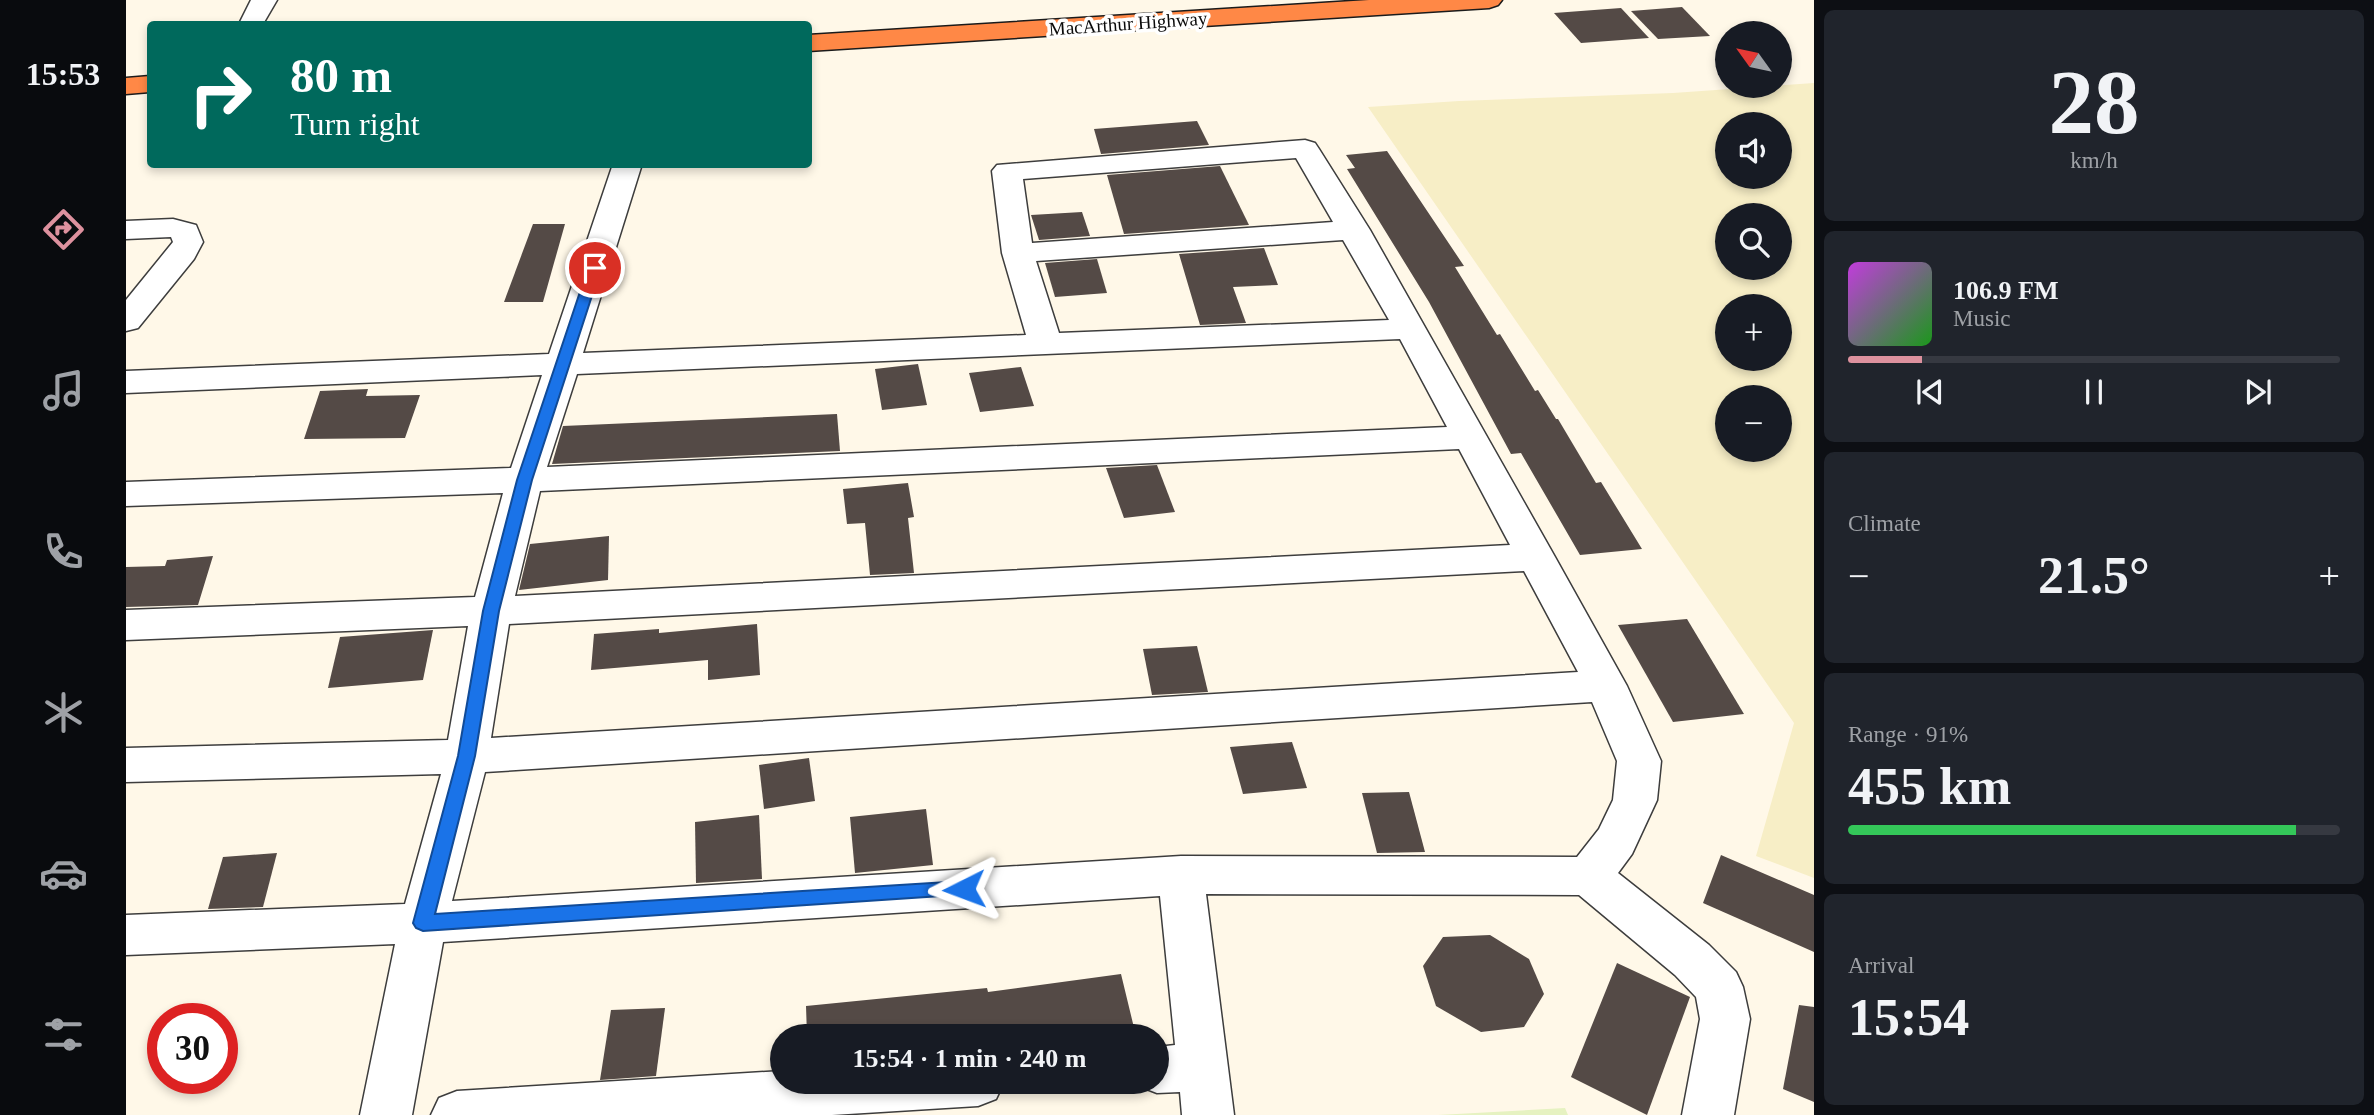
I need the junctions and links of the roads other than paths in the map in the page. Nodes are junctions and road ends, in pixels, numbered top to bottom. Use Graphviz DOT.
graph roads {
  1 [pos="264,0"];
  2 [pos="1489,0"];
  3 [pos="253,21"];
  4 [pos="812,43"];
  5 [pos="147,84"];
  6 [pos="126,86"];
  7 [pos="627,168"];
  8 [pos="126,230"];
  9 [pos="1355,230"];
  10 [pos="1018,253"];
  11 [pos="126,321"];
  12 [pos="1412,329"];
  13 [pos="1045,342"];
  14 [pos="564,365"];
  15 [pos="126,382"];
  16 [pos="1469,437"];
  17 [pos="525,480"];
  18 [pos="126,494"];
  19 [pos="1536,557"];
  20 [pos="491,611"];
  21 [pos="126,625"];
  22 [pos="1606,686"];
  23 [pos="467,756"];
  24 [pos="126,765"];
  25 [pos="1181,875"];
  26 [pos="1589,876"];
  27 [pos="423,923"];
  28 [pos="126,935"];
  29 [pos="1188,1084"];
  30 [pos="789,1094"];
  31 [pos="386,1115"];
  32 [pos="457,1115"];
  33 [pos="1709,1115"];
  1 -- 3 [label="street"];
  2 -- 4 [label="highway, MacArthur Highway"];
  5 -- 6 [label="highway"];
  7 -- 14 [label="street"];
  8 -- 11 [label="street"];
  9 -- 10 [label="street"];
  9 -- 10 [label="street"];
  9 -- 12 [label="street"];
  10 -- 13 [label="street"];
  12 -- 13 [label="street"];
  12 -- 16 [label="street"];
  13 -- 14 [label="street"];
  14 -- 15 [label="street"];
  14 -- 17 [label="street"];
  16 -- 17 [label="street"];
  16 -- 19 [label="street"];
  17 -- 18 [label="street"];
  17 -- 20 [label="street"];
  19 -- 20 [label="street"];
  19 -- 22 [label="street"];
  20 -- 21 [label="street"];
  20 -- 23 [label="street"];
  22 -- 23 [label="street"];
  22 -- 26 [label="street"];
  23 -- 24 [label="street"];
  23 -- 27 [label="street"];
  25 -- 26 [label="street"];
  25 -- 27 [label="street"];
  25 -- 29 [label="street"];
  26 -- 33 [label="street"];
  27 -- 28 [label="street"];
  27 -- 31 [label="street"];
  30 -- 32 [label="street"];
}
